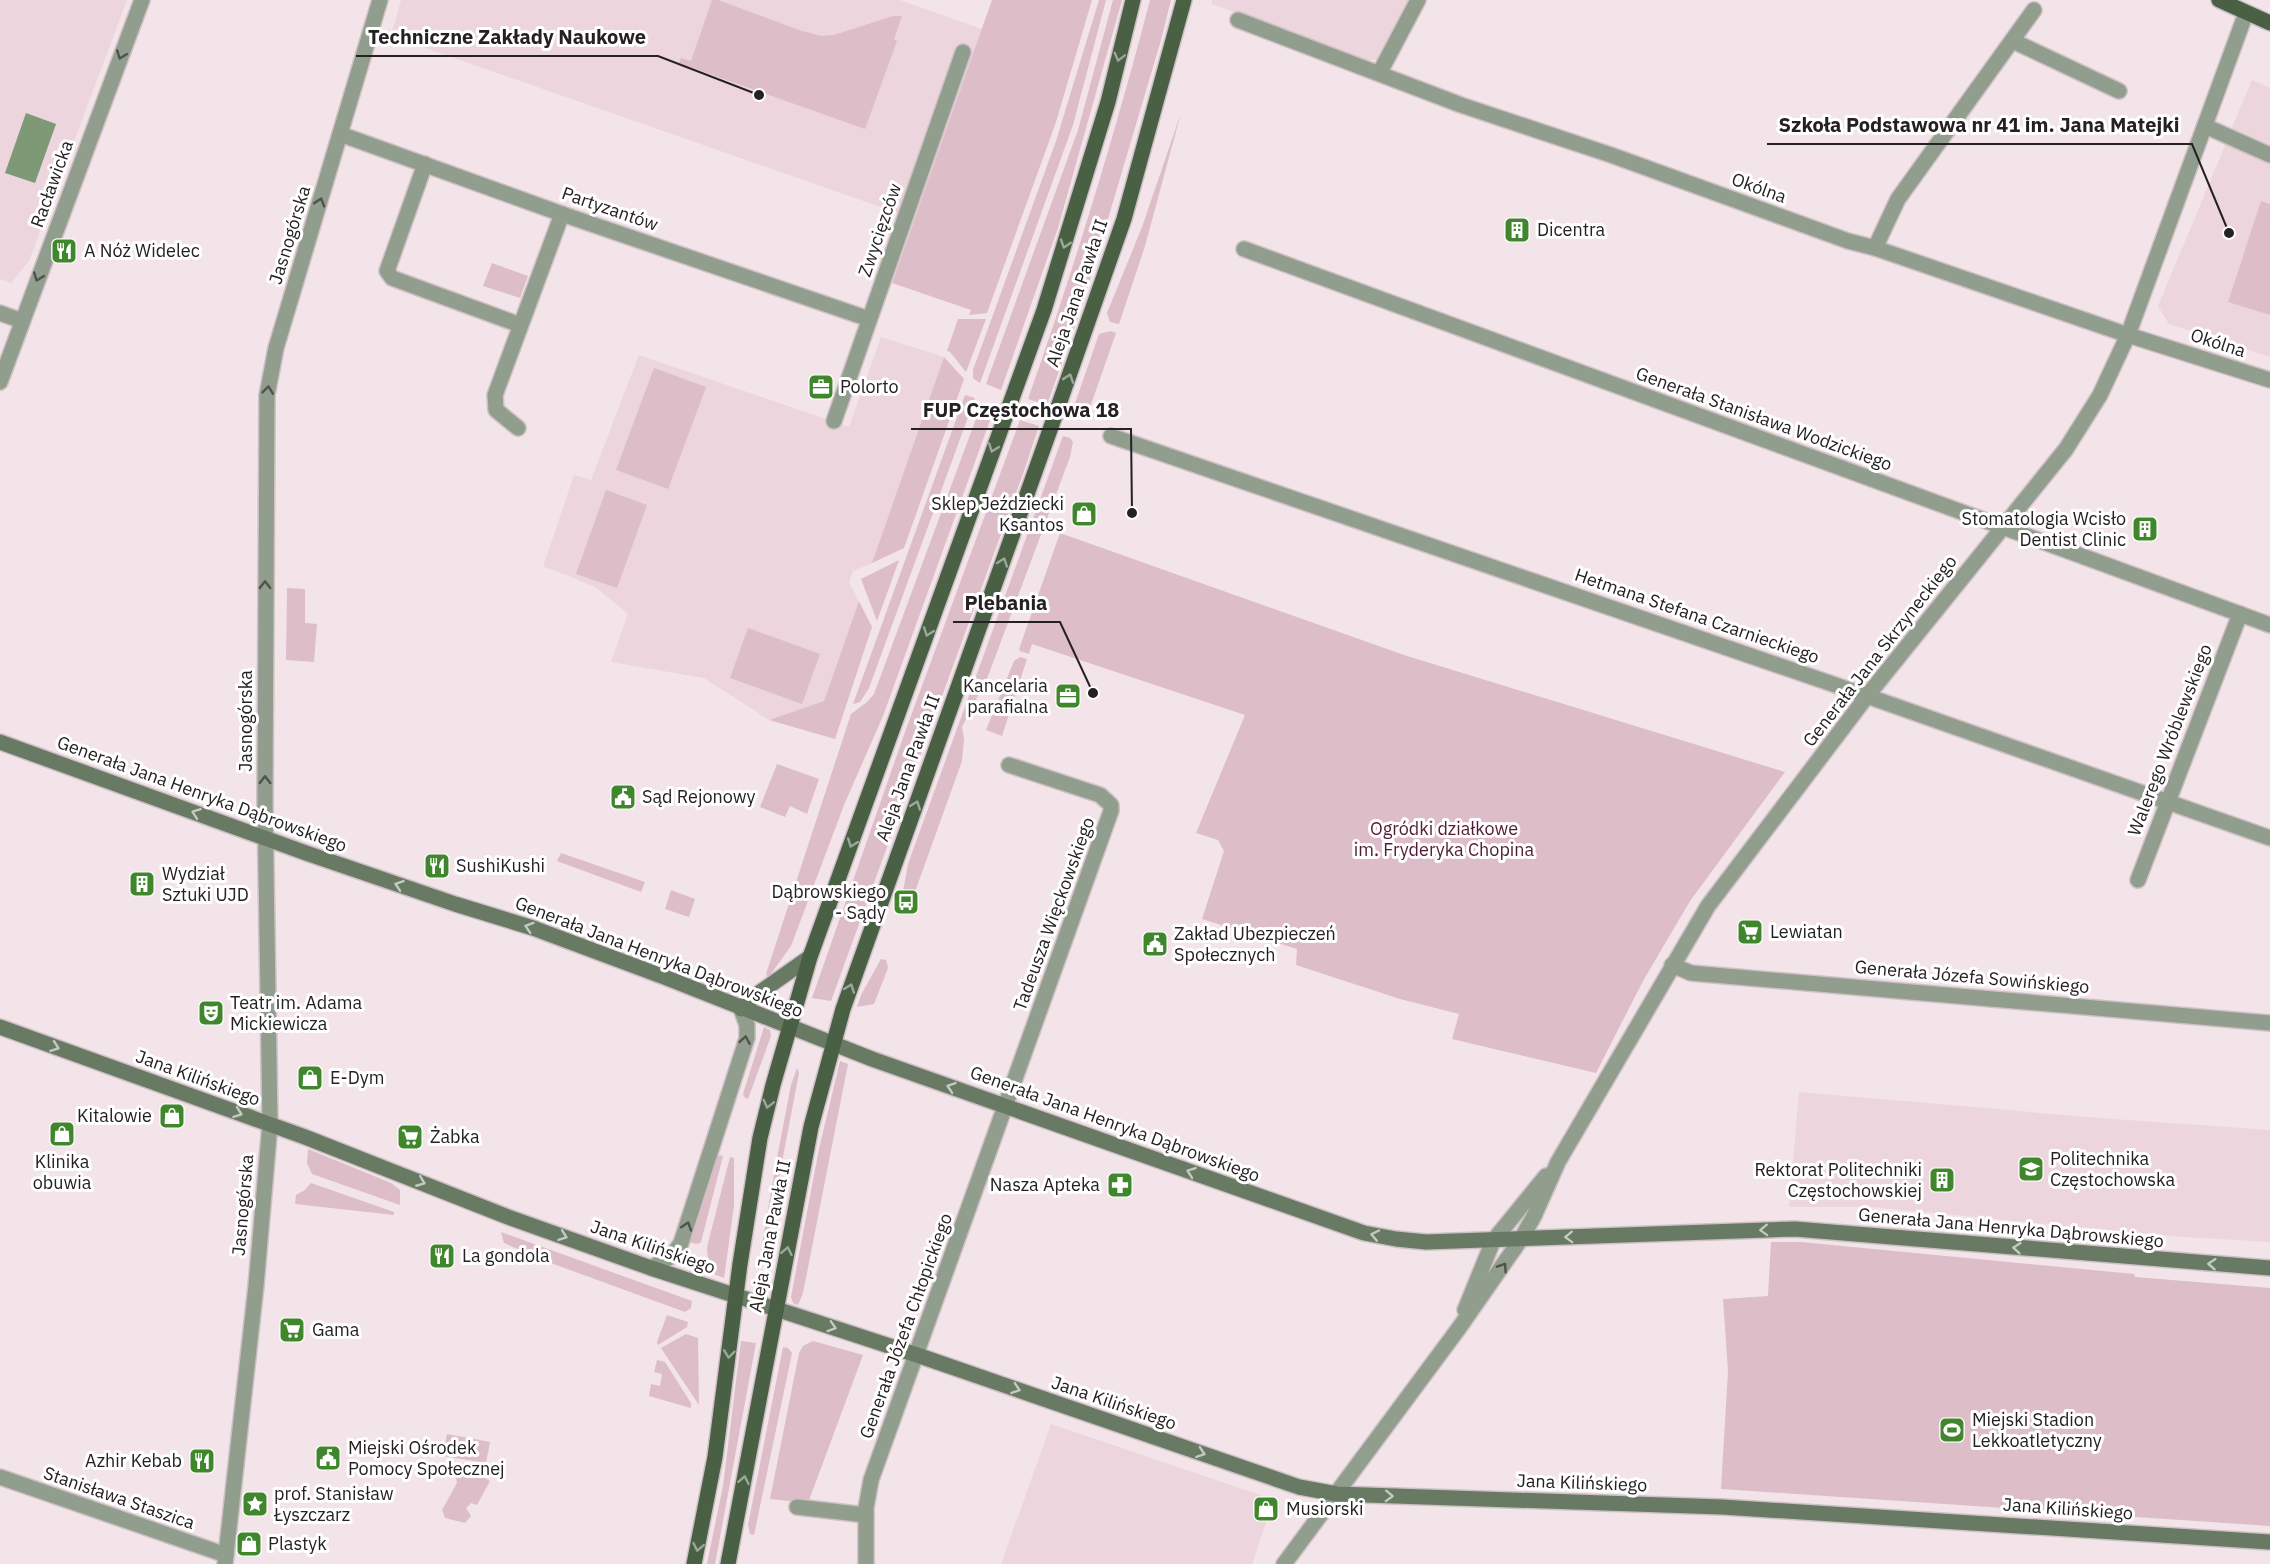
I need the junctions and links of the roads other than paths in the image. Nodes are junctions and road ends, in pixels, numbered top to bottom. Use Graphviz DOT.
graph roads {
  1 [pos="142,0"];
  2 [pos="380,0"];
  3 [pos="1133,0"];
  4 [pos="1184,0"];
  5 [pos="1418,0"];
  6 [pos="2219,0"];
  7 [pos="2034,10"];
  8 [pos="2246,13"];
  9 [pos="1238,20"];
  10 [pos="2270,22"];
  11 [pos="2013,41"];
  12 [pos="963,52"];
  13 [pos="1380,72"];
  14 [pos="2119,92"];
  15 [pos="2205,126"];
  16 [pos="340,134"];
  17 [pos="2270,156"];
  18 [pos="425,164"];
  19 [pos="562,214"];
  20 [pos="1875,248"];
  21 [pos="1244,249"];
  22 [pos="0,313"];
  23 [pos="869,319"];
  24 [pos="22,321"];
  25 [pos="520,325"];
  26 [pos="2128,335"];
  27 [pos="2270,380"];
  28 [pos="0,382"];
  29 [pos="834,421"];
  30 [pos="518,428"];
  31 [pos="1111,436"];
  32 [pos="2003,528"];
  33 [pos="2240,614"];
  34 [pos="2270,625"];
  35 [pos="1867,696"];
  36 [pos="0,742"];
  37 [pos="1009,765"];
  38 [pos="2167,800"];
  39 [pos="267,838"];
  40 [pos="2270,838"];
  41 [pos="2138,880"];
  42 [pos="810,957"];
  43 [pos="1672,965"];
  44 [pos="741,1009"];
  45 [pos="2270,1023"];
  46 [pos="0,1027"];
  47 [pos="789,1027"];
  48 [pos="833,1044"];
  49 [pos="1007,1106"];
  50 [pos="270,1124"];
  51 [pos="1558,1162"];
  52 [pos="1521,1239"];
  53 [pos="1493,1240"];
  54 [pos="651,1268"];
  55 [pos="2270,1268"];
  56 [pos="736,1296"];
  57 [pos="776,1309"];
  58 [pos="1459,1328"];
  59 [pos="918,1355"];
  60 [pos="0,1477"];
  61 [pos="1337,1494"];
  62 [pos="797,1507"];
  63 [pos="866,1515"];
  64 [pos="2270,1542"];
  65 [pos="225,1560"];
  66 [pos="694,1564"];
  67 [pos="728,1564"];
  68 [pos="866,1564"];
  69 [pos="1284,1564"];
  1 -- 24 [label="street, Racławicka, one-way"];
  2 -- 16 [label="street, Jasnogórska"];
  3 -- 42 [label="main road, Aleja Jana Pawła II, one-way"];
  48 -- 4 [label="main road, Aleja Jana Pawła II, one-way"];
  5 -- 13 [label="street"];
  6 -- 8 [label="main road"];
  7 -- 11 [label="street"];
  8 -- 10 [label="main road"];
  8 -- 15 [label="street, Generała Jana Skrzyneckiego"];
  9 -- 13 [label="street, Okólna"];
  11 -- 14 [label="street"];
  11 -- 20 [label="street"];
  12 -- 23 [label="street, Zwycięzców"];
  13 -- 20 [label="street, Okólna"];
  15 -- 17 [label="street"];
  15 -- 26 [label="street, Generała Jana Skrzyneckiego"];
  16 -- 18 [label="street, Partyzantów"];
  39 -- 16 [label="street, Jasnogórska, one-way"];
  18 -- 19 [label="street, Partyzantów"];
  18 -- 25 [label="street"];
  19 -- 23 [label="street, Partyzantów"];
  19 -- 25 [label="street"];
  20 -- 26 [label="street, Okólna"];
  21 -- 32 [label="street, Generała Stanisława Wodzickiego"];
  22 -- 24 [label="street"];
  23 -- 29 [label="street, Zwycięzców"];
  24 -- 28 [label="street, Racławicka"];
  25 -- 30 [label="street"];
  26 -- 27 [label="street, Okólna"];
  26 -- 32 [label="street, Generała Jana Skrzyneckiego"];
  31 -- 35 [label="street, Hetmana Stefana Czarnieckiego"];
  32 -- 33 [label="street, Generała Stanisława Wodzickiego"];
  32 -- 35 [label="street, Generała Jana Skrzyneckiego"];
  33 -- 34 [label="street, Generała Stanisława Wodzickiego"];
  33 -- 38 [label="street, Walerego Wróblewskiego"];
  35 -- 38 [label="street, Hetmana Stefana Czarnieckiego"];
  35 -- 43 [label="street, Generała Jana Skrzyneckiego"];
  39 -- 36 [label="street, Generała Jana Henryka Dąbrowskiego, one-way"];
  37 -- 49 [label="street, Tadeusza Więckowskiego"];
  38 -- 40 [label="street, Hetmana Stefana Czarnieckiego"];
  38 -- 41 [label="street, Walerego Wróblewskiego"];
  44 -- 39 [label="street, Generała Jana Henryka Dąbrowskiego, one-way"];
  39 -- 50 [label="street, Jasnogórska"];
  42 -- 44 [label="street"];
  42 -- 47 [label="main road, Aleja Jana Pawła II"];
  43 -- 45 [label="street, Generała Józefa Sowińskiego"];
  43 -- 51 [label="street, Generała Jana Skrzyneckiego"];
  44 -- 47 [label="street, Generała Jana Henryka Dąbrowskiego"];
  54 -- 44 [label="street, one-way"];
  46 -- 50 [label="street, Jana Kilińskiego, one-way"];
  47 -- 48 [label="street, Generała Jana Henryka Dąbrowskiego"];
  47 -- 56 [label="main road, Aleja Jana Pawła II, one-way"];
  49 -- 48 [label="street, Generała Jana Henryka Dąbrowskiego, one-way"];
  57 -- 48 [label="main road, Aleja Jana Pawła II, one-way"];
  53 -- 49 [label="street, Generała Jana Henryka Dąbrowskiego, one-way"];
  49 -- 59 [label="street, Generała Józefa Chłopickiego"];
  50 -- 54 [label="street, Jana Kilińskiego, one-way"];
  50 -- 65 [label="street, Jasnogórska"];
  51 -- 52 [label="street, Generała Jana Skrzyneckiego"];
  51 -- 53 [label="street, Generała Jana Skrzyneckiego"];
  52 -- 53 [label="street, Generała Jana Henryka Dąbrowskiego"];
  55 -- 52 [label="street, Generała Jana Henryka Dąbrowskiego, one-way"];
  58 -- 52 [label="street, Generała Jana Skrzyneckiego, one-way"];
  53 -- 58 [label="street, Generała Jana Skrzyneckiego"];
  54 -- 56 [label="street, Jana Kilińskiego"];
  56 -- 57 [label="street, Jana Kilińskiego"];
  56 -- 66 [label="main road, Aleja Jana Pawła II, one-way"];
  57 -- 59 [label="street, Jana Kilińskiego, one-way"];
  67 -- 57 [label="main road, Aleja Jana Pawła II, one-way"];
  58 -- 61 [label="street"];
  59 -- 61 [label="street, Jana Kilińskiego, one-way"];
  59 -- 63 [label="street, Generała Józefa Chłopickiego"];
  60 -- 65 [label="street, Stanisława Staszica"];
  61 -- 64 [label="street, Jana Kilińskiego, one-way"];
  61 -- 69 [label="street"];
  62 -- 63 [label="street"];
  63 -- 68 [label="street, Generała Józefa Chłopickiego"];
}
